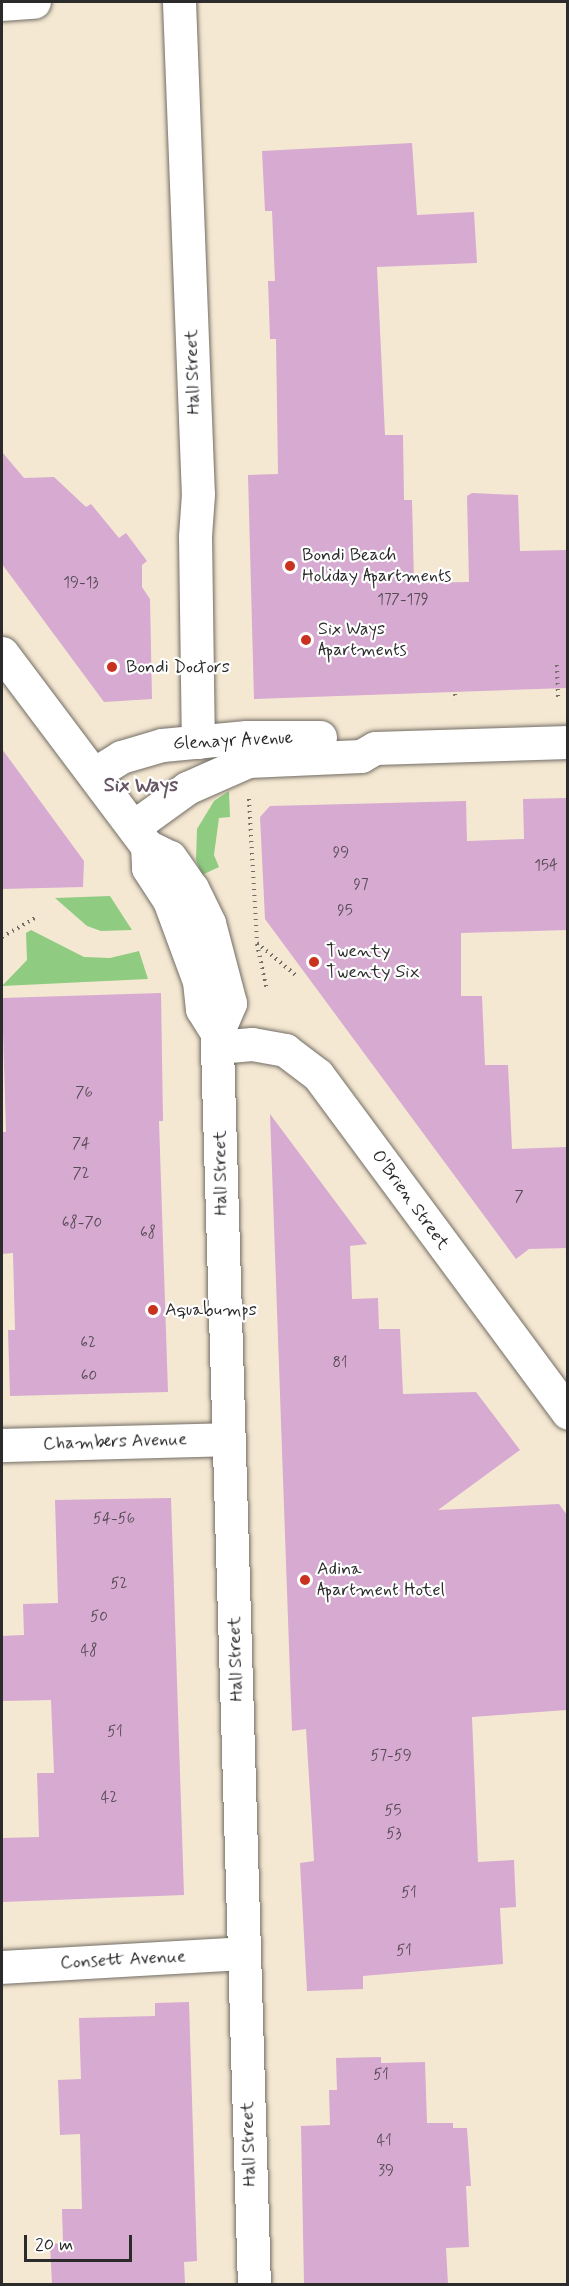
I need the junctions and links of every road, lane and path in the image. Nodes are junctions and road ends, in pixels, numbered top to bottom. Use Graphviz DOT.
graph roads {
  1 [pos="33,2"];
  2 [pos="179,2"];
  3 [pos="2,4"];
  4 [pos="2,653"];
  5 [pos="557,665"];
  6 [pos="455,694"];
  7 [pos="558,698"];
  8 [pos="456,700"];
  9 [pos="198,742"];
  10 [pos="567,742"];
  11 [pos="375,748"];
  12 [pos="94,774"];
  13 [pos="249,792"];
  14 [pos="140,837"];
  15 [pos="36,917"];
  16 [pos="2,937"];
  17 [pos="297,977"];
  18 [pos="217,1040"];
  19 [pos="567,1413"];
  20 [pos="228,1439"];
  21 [pos="2,1445"];
  22 [pos="244,1953"];
  23 [pos="2,1967"];
  24 [pos="254,2284"];
  1 -- 3 [label="street"];
  2 -- 9 [label="street, Hall Street"];
  4 -- 12 [label="street"];
  5 -- 7 [label="path"];
  6 -- 8 [label="path"];
  9 -- 11 [label="street, Glenayr Avenue"];
  9 -- 12 [label="street, Glenayr Avenue"];
  10 -- 11 [label="street, Glenayr Avenue"];
  11 -- 14 [label="street, Glenayr Avenue"];
  12 -- 14 [label="street"];
  13 -- 17 [label="path"];
  14 -- 18 [label="street"];
  15 -- 16 [label="path"];
  18 -- 19 [label="street, O'Brien Street"];
  18 -- 20 [label="street, Hall Street"];
  20 -- 21 [label="street, Chambers Avenue"];
  20 -- 22 [label="street, Hall Street"];
  22 -- 23 [label="street, Consett Avenue"];
  22 -- 24 [label="street, Hall Street"];
}
